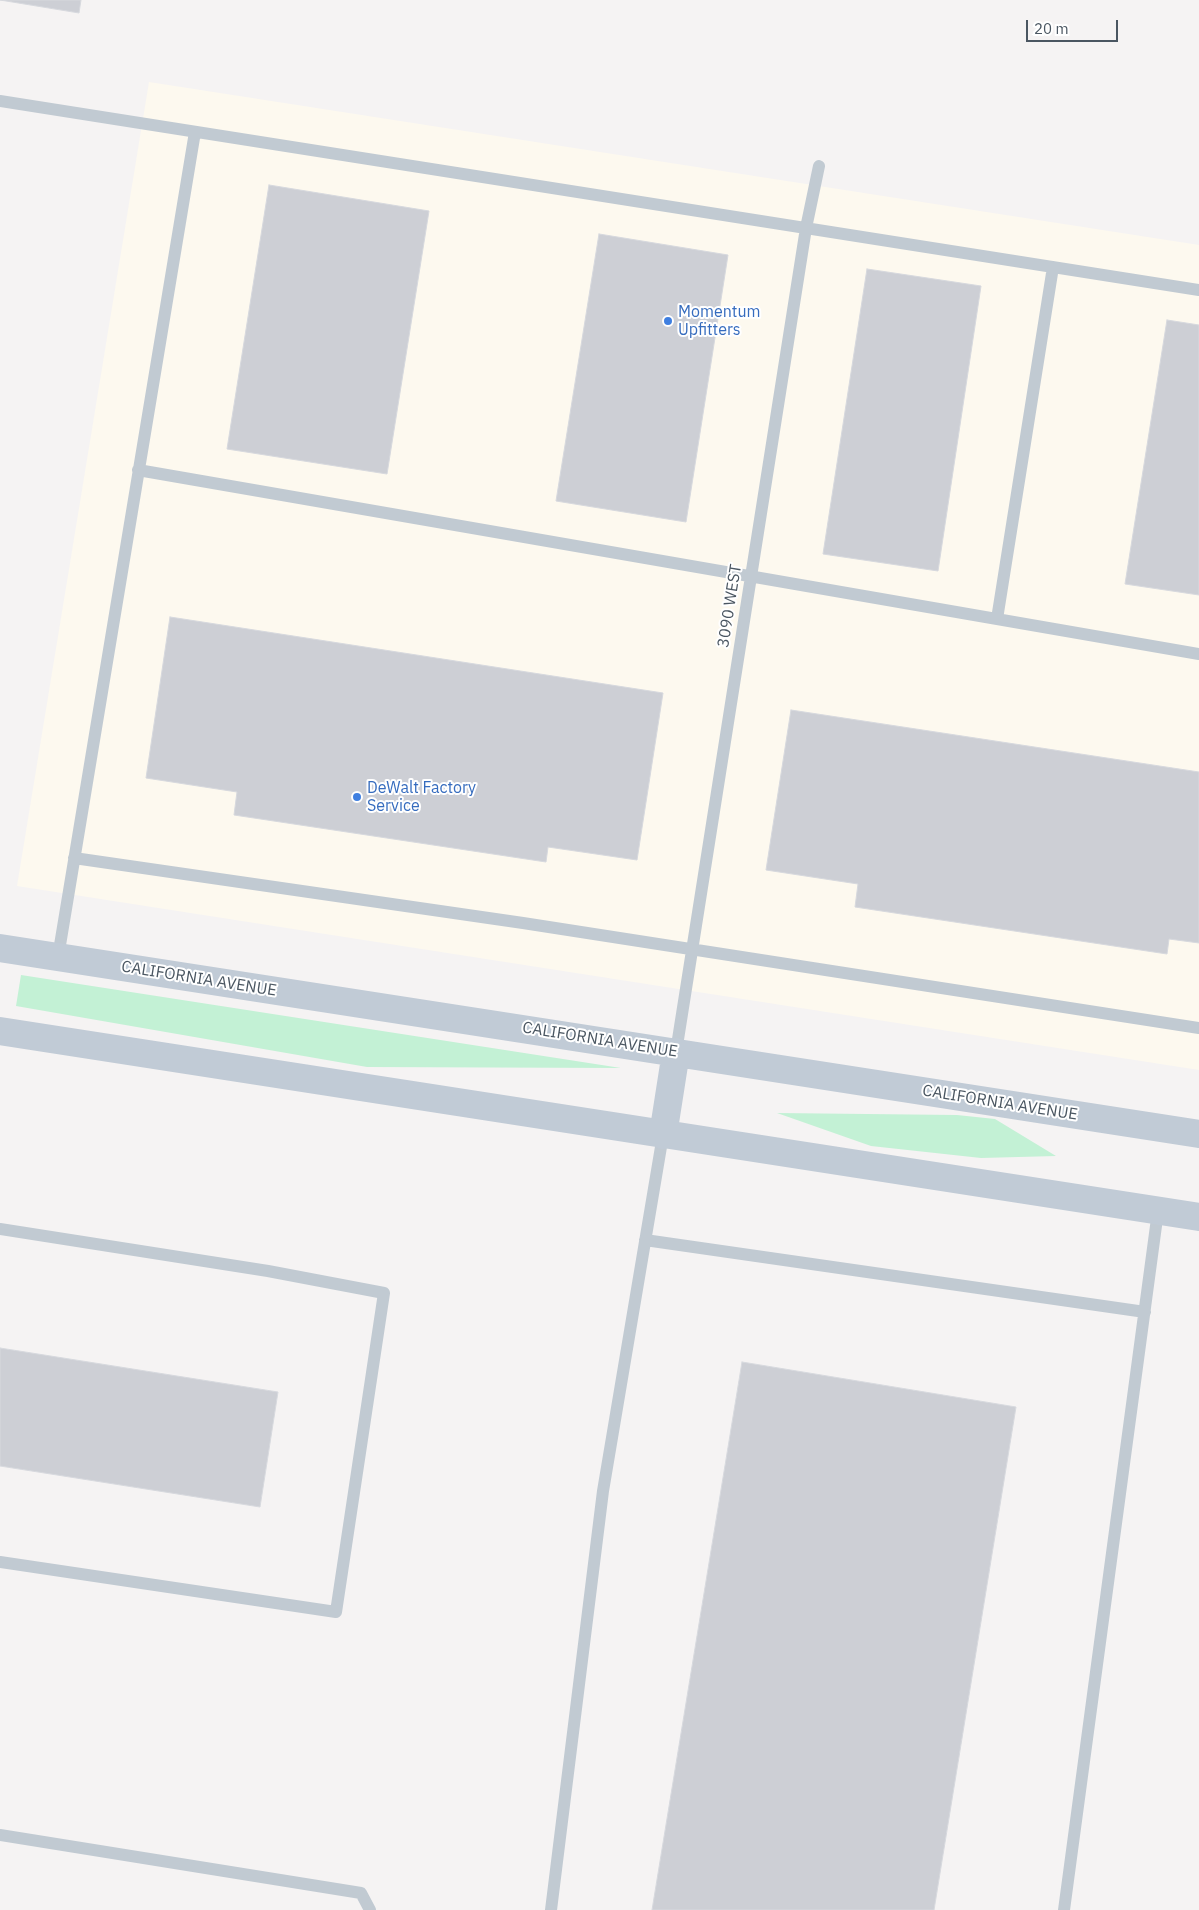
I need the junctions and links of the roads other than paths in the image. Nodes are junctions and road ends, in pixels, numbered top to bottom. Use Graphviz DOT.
graph roads {
  1 [pos="0,101"];
  2 [pos="195,132"];
  3 [pos="819,166"];
  4 [pos="806,228"];
  5 [pos="1053,267"];
  6 [pos="1199,290"];
  7 [pos="138,470"];
  8 [pos="751,576"];
  9 [pos="997,619"];
  10 [pos="1199,654"];
  11 [pos="74,858"];
  12 [pos="0,948"];
  13 [pos="692,949"];
  14 [pos="58,957"];
  15 [pos="1199,1028"];
  16 [pos="0,1032"];
  17 [pos="676,1052"];
  18 [pos="1199,1134"];
  19 [pos="663,1135"];
  20 [pos="1158,1211"];
  21 [pos="1199,1217"];
  22 [pos="0,1228"];
  23 [pos="645,1240"];
  24 [pos="1145,1312"];
  25 [pos="0,1562"];
  26 [pos="0,1835"];
  27 [pos="370,1910"];
  28 [pos="551,1910"];
  29 [pos="1064,1910"];
  1 -- 2 [label="lane"];
  2 -- 4 [label="lane"];
  2 -- 7 [label="lane"];
  3 -- 4 [label="lane, 3090 WEST"];
  4 -- 5 [label="lane"];
  4 -- 8 [label="lane, 3090 WEST"];
  5 -- 6 [label="lane"];
  5 -- 9 [label="lane"];
  7 -- 8 [label="lane"];
  7 -- 11 [label="lane"];
  8 -- 9 [label="lane"];
  8 -- 13 [label="lane, 3090 WEST"];
  9 -- 10 [label="lane"];
  11 -- 13 [label="lane"];
  11 -- 14 [label="lane"];
  12 -- 14 [label="main road, CALIFORNIA AVENUE"];
  13 -- 15 [label="lane"];
  13 -- 17 [label="lane, 3090 WEST"];
  14 -- 17 [label="main road, CALIFORNIA AVENUE"];
  16 -- 19 [label="main road"];
  17 -- 18 [label="main road, CALIFORNIA AVENUE"];
  17 -- 19 [label="main road"];
  19 -- 20 [label="main road"];
  19 -- 23 [label="lane"];
  20 -- 21 [label="main road"];
  20 -- 24 [label="lane"];
  22 -- 25 [label="lane"];
  23 -- 24 [label="lane"];
  23 -- 28 [label="lane"];
  24 -- 29 [label="lane"];
  26 -- 27 [label="lane"];
}
